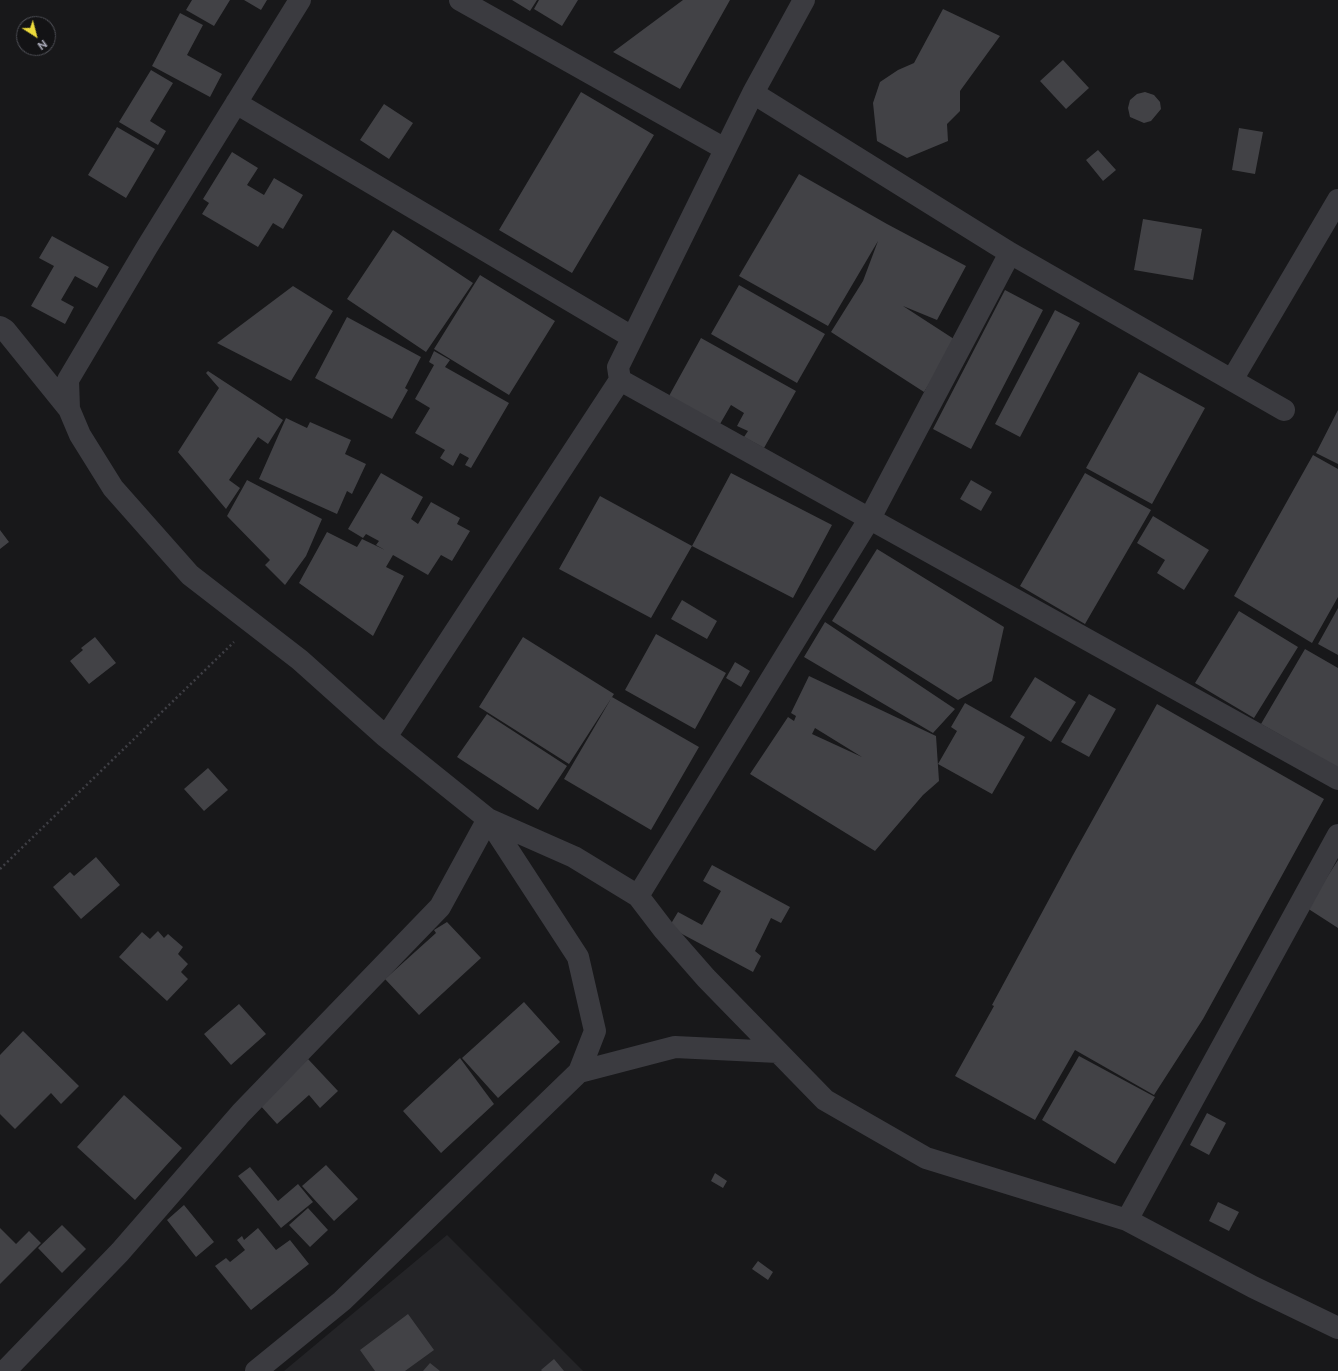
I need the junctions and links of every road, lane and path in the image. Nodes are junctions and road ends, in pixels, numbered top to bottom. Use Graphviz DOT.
graph roads {
  1 [pos="300,0"];
  2 [pos="460,0"];
  3 [pos="804,0"];
  4 [pos="753,92"];
  5 [pos="236,103"];
  6 [pos="725,149"];
  7 [pos="1338,200"];
  8 [pos="1010,253"];
  9 [pos="0,327"];
  10 [pos="632,337"];
  11 [pos="620,380"];
  12 [pos="1232,380"];
  13 [pos="69,409"];
  14 [pos="1284,410"];
  15 [pos="870,518"];
  16 [pos="253,623"];
  17 [pos="386,737"];
  18 [pos="1338,779"];
  19 [pos="488,819"];
  20 [pos="1338,835"];
  21 [pos="0,869"];
  22 [pos="638,896"];
  23 [pos="778,1052"];
  24 [pos="579,1072"];
  25 [pos="1127,1220"];
  26 [pos="1338,1328"];
  27 [pos="5,1371"];
  28 [pos="256,1371"];
  1 -- 5 [label="street"];
  2 -- 6 [label="street"];
  3 -- 4 [label="street"];
  4 -- 6 [label="street"];
  4 -- 8 [label="street"];
  5 -- 10 [label="street"];
  5 -- 13 [label="street"];
  6 -- 10 [label="street"];
  7 -- 12 [label="street"];
  8 -- 12 [label="street"];
  8 -- 15 [label="street"];
  9 -- 13 [label="street"];
  10 -- 11 [label="street"];
  11 -- 15 [label="street"];
  11 -- 17 [label="street"];
  12 -- 14 [label="street"];
  13 -- 16 [label="street"];
  15 -- 18 [label="street"];
  15 -- 22 [label="street"];
  16 -- 17 [label="street"];
  16 -- 21 [label="path"];
  17 -- 19 [label="street"];
  19 -- 22 [label="street"];
  19 -- 24 [label="street"];
  19 -- 27 [label="street"];
  20 -- 25 [label="street"];
  22 -- 23 [label="street"];
  23 -- 24 [label="street"];
  23 -- 25 [label="street"];
  24 -- 28 [label="street"];
  25 -- 26 [label="street"];
}
